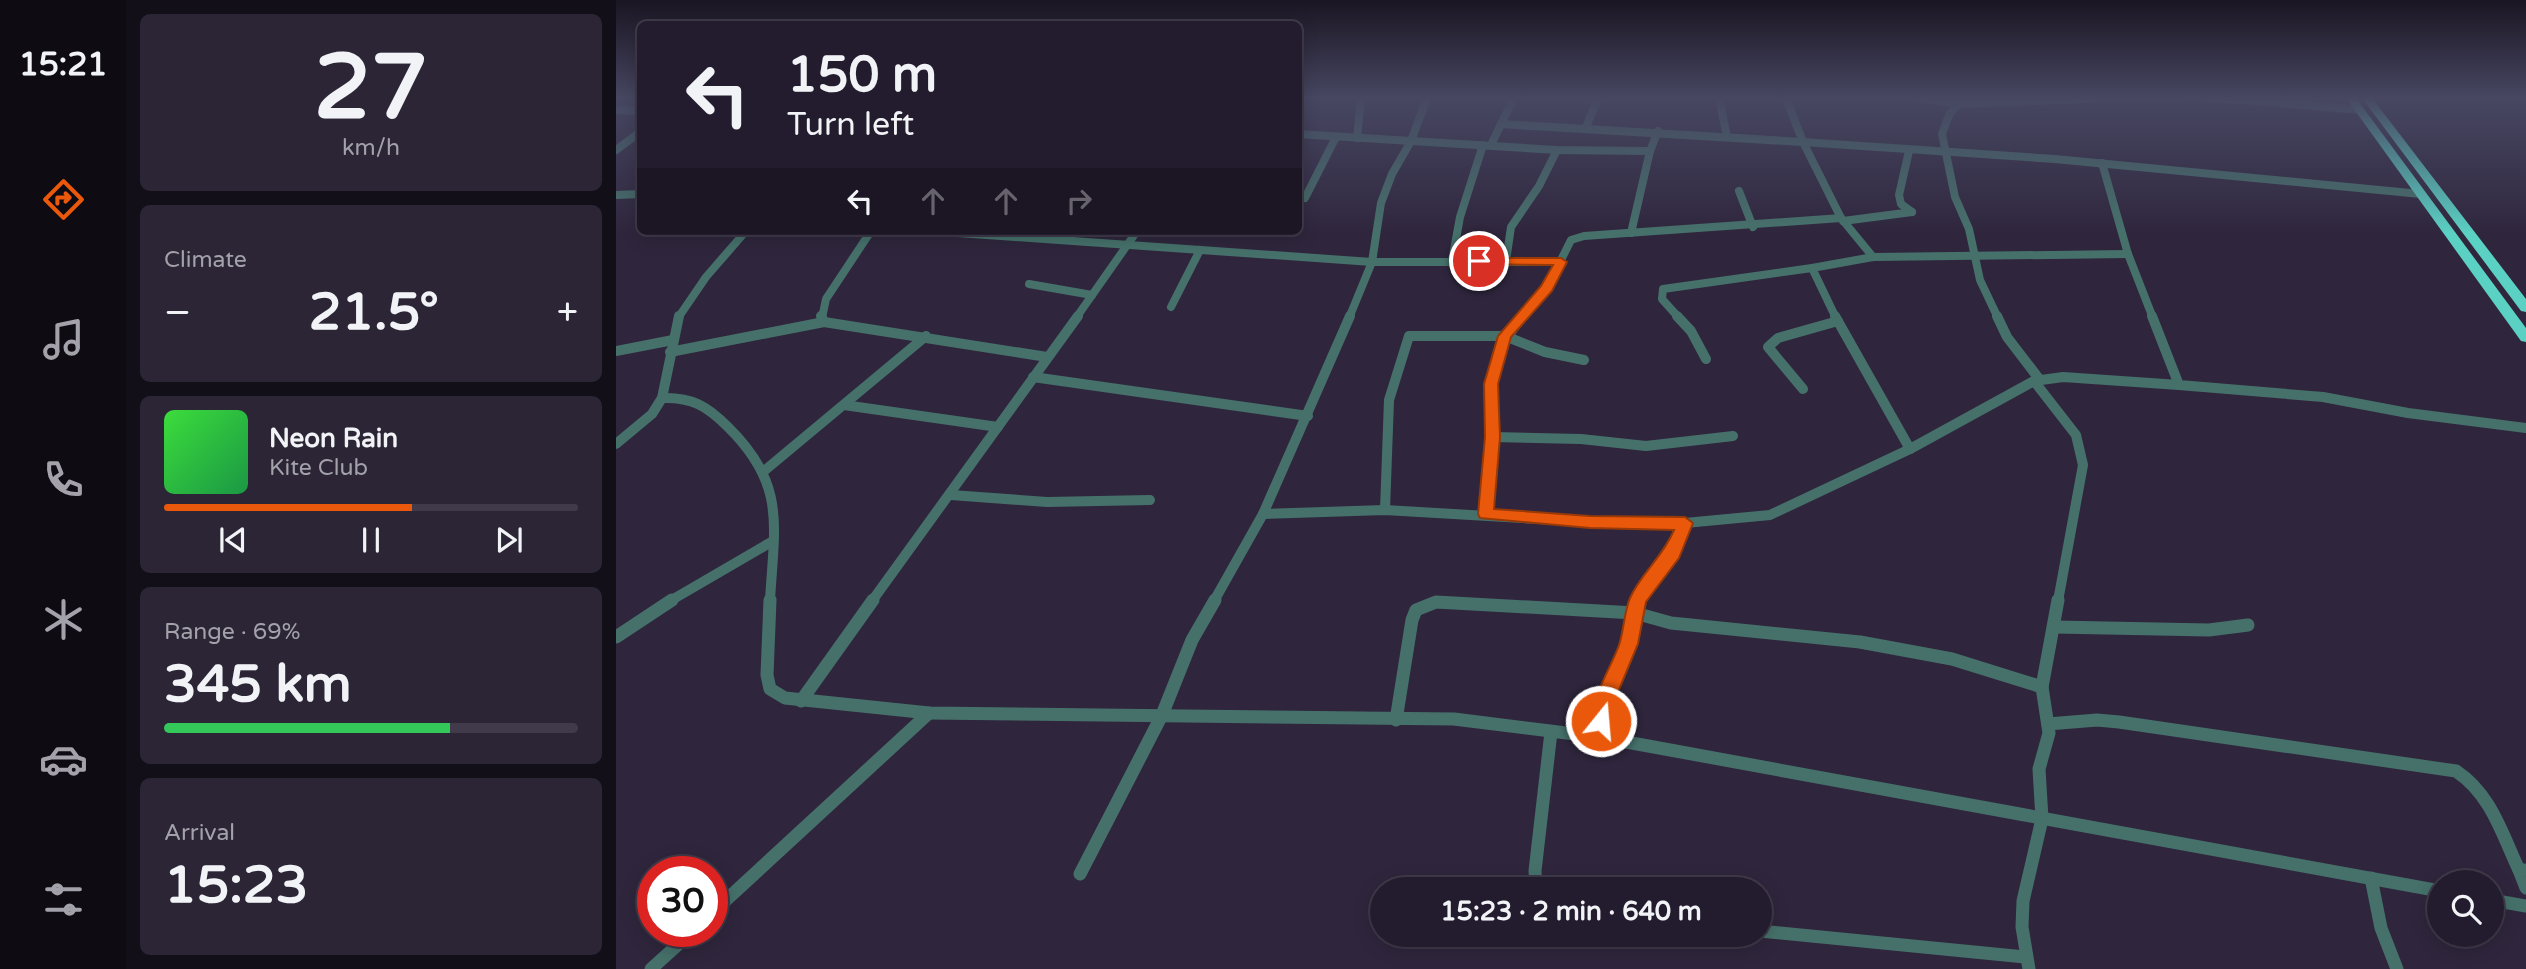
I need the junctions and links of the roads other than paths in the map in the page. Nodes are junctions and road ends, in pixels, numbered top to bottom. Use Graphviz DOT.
graph roads {
  1 [pos="1332,143"];
  2 [pos="1410,143"];
  3 [pos="1453,143"];
  4 [pos="1653,143"];
  5 [pos="1804,143"];
  6 [pos="1819,143"];
  7 [pos="1944,143"];
  8 [pos="2384,143"];
  9 [pos="2401,143"];
  10 [pos="1487,145"];
  11 [pos="1557,150"];
  12 [pos="1909,150"];
  13 [pos="1650,151"];
  14 [pos="1946,153"];
  15 [pos="2102,163"];
  16 [pos="1739,191"];
  17 [pos="637,194"];
  18 [pos="2421,194"];
  19 [pos="618,197"];
  20 [pos="1305,198"];
  21 [pos="1842,220"];
  22 [pos="1753,226"];
  23 [pos="1631,233"];
  24 [pos="743,235"];
  25 [pos="868,235"];
  26 [pos="990,235"];
  27 [pos="1134,235"];
  28 [pos="1128,244"];
  29 [pos="1200,250"];
  30 [pos="1975,254"];
  31 [pos="2128,254"];
  32 [pos="1873,257"];
  33 [pos="1452,261"];
  34 [pos="1506,261"];
  35 [pos="1373,262"];
  36 [pos="1561,262"];
  37 [pos="1812,268"];
  38 [pos="1029,284"];
  39 [pos="1092,295"];
  40 [pos="1171,307"];
  41 [pos="2526,308"];
  42 [pos="1838,321"];
  43 [pos="824,322"];
  44 [pos="926,336"];
  45 [pos="1505,336"];
  46 [pos="2526,338"];
  47 [pos="673,340"];
  48 [pos="616,351"];
  49 [pos="670,352"];
  50 [pos="1047,357"];
  51 [pos="1584,359"];
  52 [pos="1706,359"];
  53 [pos="1033,377"];
  54 [pos="2037,380"];
  55 [pos="2179,385"];
  56 [pos="1803,389"];
  57 [pos="662,398"];
  58 [pos="844,405"];
  59 [pos="1308,416"];
  60 [pos="998,427"];
  61 [pos="2526,428"];
  62 [pos="1733,436"];
  63 [pos="1492,437"];
  64 [pos="616,443"];
  65 [pos="1910,449"];
  66 [pos="764,471"];
  67 [pos="951,495"];
  68 [pos="1150,500"];
  69 [pos="1385,510"];
  70 [pos="1263,514"];
  71 [pos="1486,514"];
  72 [pos="1685,523"];
  73 [pos="773,541"];
  74 [pos="1635,613"];
  75 [pos="2248,625"];
  76 [pos="2055,627"];
  77 [pos="616,636"];
  78 [pos="2042,687"];
  79 [pos="801,701"];
  80 [pos="929,713"];
  81 [pos="1161,715"];
  82 [pos="1396,719"];
  83 [pos="2048,724"];
  84 [pos="1551,732"];
  85 [pos="1598,737"];
  86 [pos="2042,819"];
  87 [pos="2523,870"];
  88 [pos="1080,874"];
  89 [pos="1535,877"];
  90 [pos="2371,878"];
  91 [pos="2526,888"];
  92 [pos="2427,889"];
  93 [pos="728,898"];
  94 [pos="2504,902"];
  95 [pos="2526,906"];
  96 [pos="1772,932"];
  97 [pos="675,947"];
  98 [pos="2027,963"];
  99 [pos="651,969"];
  100 [pos="2397,969"];
  1 -- 20 [label="street"];
  2 -- 35 [label="street"];
  3 -- 10 [label="street"];
  4 -- 13 [label="street"];
  5 -- 21 [label="street"];
  6 -- 12 [label="street"];
  7 -- 14 [label="street"];
  8 -- 18 [label="highway"];
  9 -- 41 [label="highway"];
  10 -- 11 [label="street"];
  10 -- 33 [label="street"];
  11 -- 13 [label="street"];
  11 -- 34 [label="street"];
  12 -- 14 [label="street"];
  12 -- 21 [label="street"];
  13 -- 23 [label="street"];
  14 -- 15 [label="street"];
  14 -- 30 [label="street"];
  15 -- 18 [label="street"];
  15 -- 31 [label="street"];
  16 -- 22 [label="street"];
  17 -- 19 [label="street"];
  18 -- 46 [label="highway"];
  21 -- 22 [label="street"];
  21 -- 32 [label="street"];
  22 -- 23 [label="street"];
  23 -- 36 [label="street"];
  24 -- 47 [label="street"];
  25 -- 43 [label="street"];
  26 -- 28 [label="street"];
  27 -- 28 [label="street"];
  28 -- 29 [label="street"];
  28 -- 39 [label="street"];
  29 -- 35 [label="street"];
  29 -- 40 [label="street"];
  30 -- 31 [label="street"];
  30 -- 32 [label="street"];
  30 -- 54 [label="street"];
  31 -- 55 [label="street"];
  32 -- 37 [label="street"];
  33 -- 34 [label="street"];
  33 -- 35 [label="street"];
  34 -- 36 [label="street"];
  35 -- 59 [label="street"];
  36 -- 45 [label="street"];
  37 -- 42 [label="street"];
  37 -- 52 [label="street"];
  38 -- 39 [label="street"];
  39 -- 50 [label="street"];
  42 -- 56 [label="street"];
  42 -- 65 [label="street"];
  43 -- 44 [label="street"];
  43 -- 49 [label="street"];
  44 -- 50 [label="street"];
  44 -- 58 [label="street"];
  45 -- 51 [label="street"];
  45 -- 63 [label="street"];
  45 -- 69 [label="street"];
  47 -- 48 [label="street"];
  47 -- 49 [label="street"];
  49 -- 57 [label="street"];
  50 -- 53 [label="street"];
  53 -- 59 [label="street"];
  53 -- 60 [label="street"];
  54 -- 55 [label="street"];
  54 -- 65 [label="street"];
  54 -- 76 [label="street"];
  55 -- 61 [label="street"];
  57 -- 64 [label="street"];
  57 -- 66 [label="street"];
  58 -- 60 [label="street"];
  58 -- 66 [label="street"];
  59 -- 70 [label="street"];
  60 -- 67 [label="street"];
  62 -- 63 [label="street"];
  63 -- 71 [label="street"];
  65 -- 72 [label="street"];
  66 -- 73 [label="street"];
  67 -- 68 [label="street"];
  67 -- 79 [label="street"];
  69 -- 70 [label="street"];
  69 -- 71 [label="street"];
  70 -- 81 [label="street"];
  71 -- 72 [label="street"];
  72 -- 74 [label="street"];
  73 -- 77 [label="street"];
  73 -- 79 [label="street"];
  74 -- 78 [label="street"];
  74 -- 82 [label="street"];
  74 -- 85 [label="street"];
  75 -- 76 [label="street"];
  76 -- 78 [label="street"];
  78 -- 83 [label="street"];
  79 -- 80 [label="street"];
  80 -- 81 [label="street"];
  80 -- 93 [label="street"];
  81 -- 82 [label="street"];
  81 -- 88 [label="street"];
  82 -- 84 [label="street"];
  83 -- 86 [label="street"];
  83 -- 87 [label="street"];
  84 -- 85 [label="street"];
  84 -- 89 [label="street"];
  85 -- 86 [label="street"];
  86 -- 90 [label="street"];
  86 -- 98 [label="street"];
  87 -- 91 [label="street"];
  90 -- 92 [label="street"];
  90 -- 100 [label="street"];
  94 -- 95 [label="street"];
  96 -- 98 [label="street"];
  97 -- 99 [label="street"];
}
